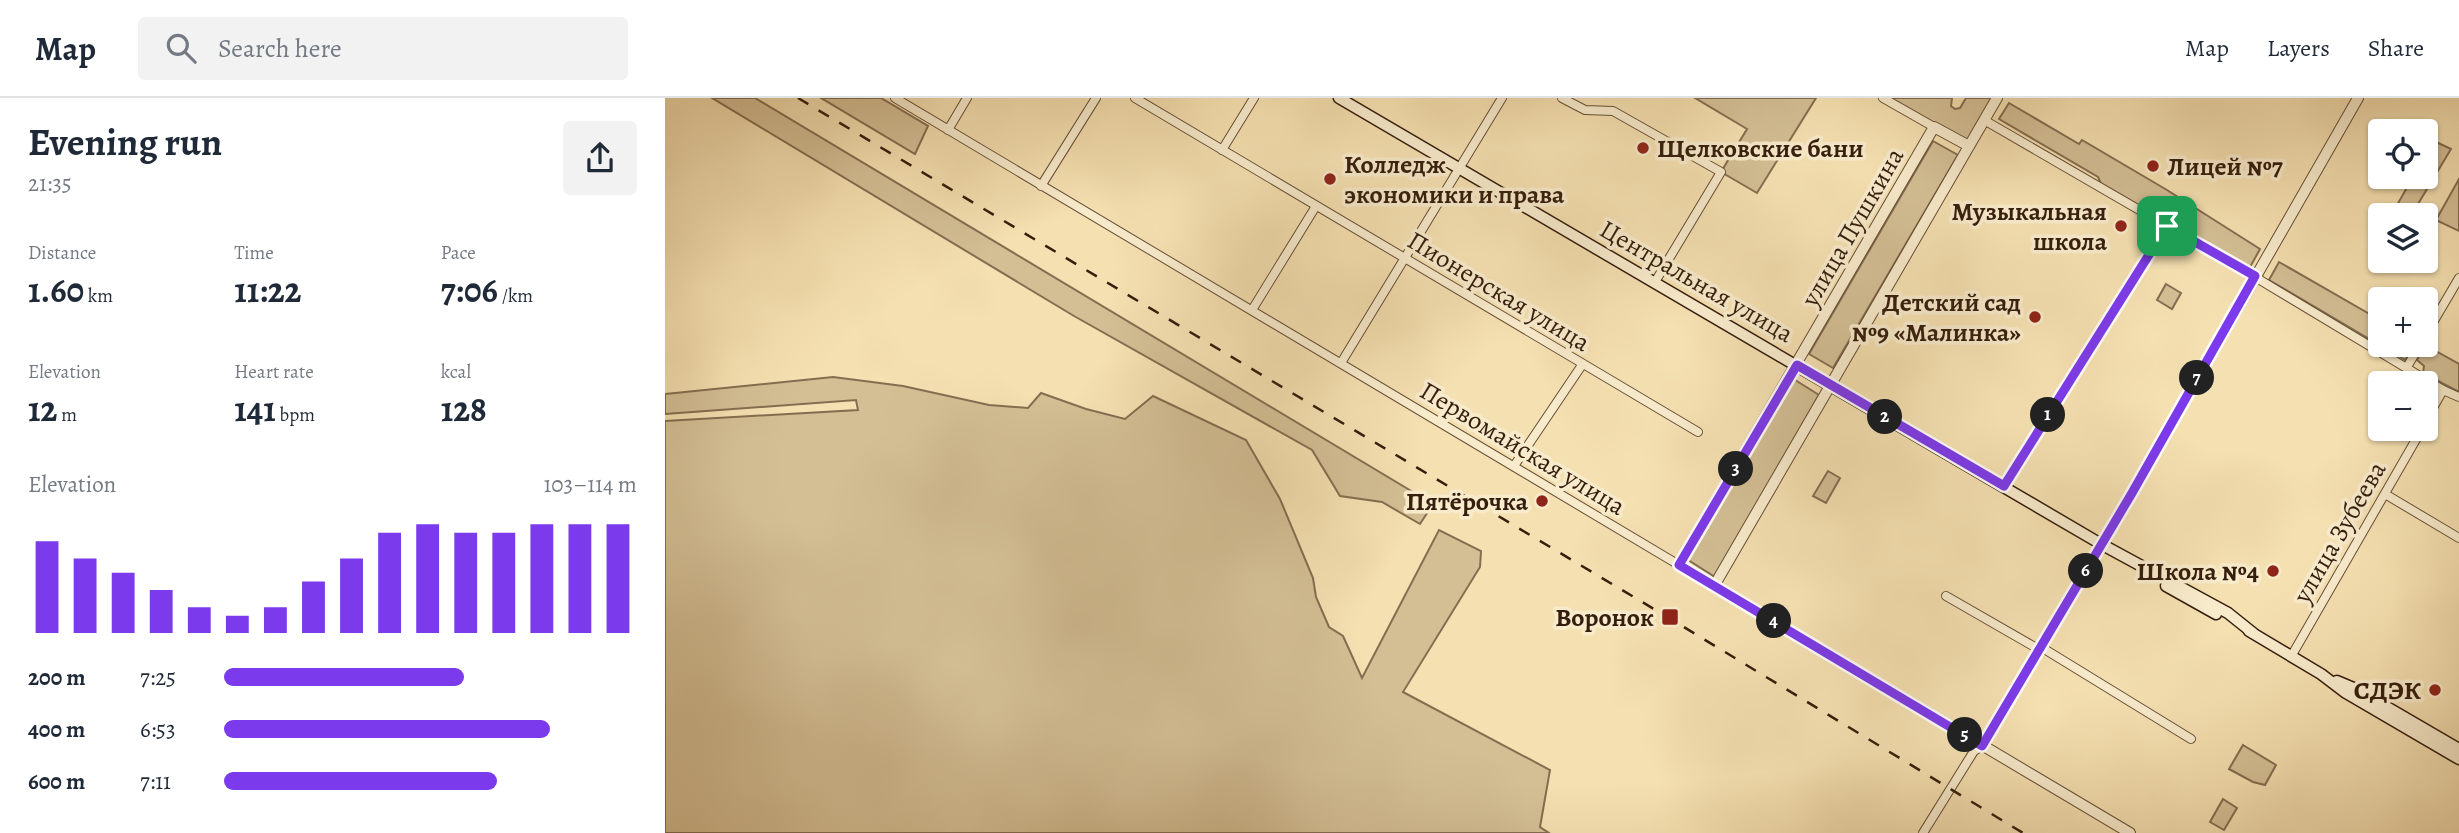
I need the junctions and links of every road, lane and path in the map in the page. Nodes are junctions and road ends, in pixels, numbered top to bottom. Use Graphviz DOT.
graph roads {
  1 [pos="895,98"];
  2 [pos="967,98"];
  3 [pos="1096,98"];
  4 [pos="1135,98"];
  5 [pos="1254,98"];
  6 [pos="1339,98"];
  7 [pos="1502,98"];
  8 [pos="1562,98"];
  9 [pos="1883,98"];
  10 [pos="1997,98"];
  11 [pos="2358,98"];
  12 [pos="1984,120"];
  13 [pos="1934,127"];
  14 [pos="949,130"];
  15 [pos="1222,150"];
  16 [pos="1967,151"];
  17 [pos="1460,170"];
  18 [pos="1041,186"];
  19 [pos="1316,206"];
  20 [pos="2167,226"];
  21 [pos="1404,258"];
  22 [pos="2255,276"];
  23 [pos="2459,278"];
  24 [pos="1654,282"];
  25 [pos="1252,310"];
  26 [pos="2438,313"];
  27 [pos="2413,357"];
  28 [pos="1341,363"];
  29 [pos="1582,365"];
  30 [pos="1797,365"];
  31 [pos="2407,367"];
  32 [pos="1831,385"];
  33 [pos="2444,390"];
  34 [pos="2459,397"];
  35 [pos="2438,400"];
  36 [pos="1698,432"];
  37 [pos="2414,441"];
  38 [pos="1514,466"];
  39 [pos="2004,486"];
  40 [pos="2385,494"];
  41 [pos="2459,538"];
  42 [pos="2101,544"];
  43 [pos="1679,565"];
  44 [pos="1714,586"];
  45 [pos="1946,596"];
  46 [pos="2041,649"];
  47 [pos="2291,655"];
  48 [pos="2321,674"];
  49 [pos="2191,739"];
  50 [pos="1982,746"];
  51 [pos="2459,749"];
  52 [pos="2459,758"];
  53 [pos="1923,833"];
  54 [pos="2130,833"];
  1 -- 14 [label="street, Первомайская улица"];
  2 -- 14 [label="street"];
  3 -- 18 [label="street"];
  4 -- 15 [label="street, Пионерская улица"];
  5 -- 15 [label="street"];
  6 -- 17 [label="main road, Центральная улица"];
  7 -- 17 [label="street"];
  8 -- 24 [label="street"];
  9 -- 13 [label="street"];
  10 -- 12 [label="street"];
  11 -- 22 [label="street"];
  12 -- 16 [label="street"];
  12 -- 20 [label="street"];
  13 -- 16 [label="street"];
  13 -- 30 [label="street, улица Пушкина"];
  14 -- 18 [label="street, Первомайская улица"];
  15 -- 19 [label="street, Пионерская улица"];
  16 -- 32 [label="street"];
  17 -- 21 [label="street"];
  17 -- 24 [label="main road, Центральная улица"];
  18 -- 25 [label="street, Первомайская улица"];
  19 -- 21 [label="street, Пионерская улица"];
  19 -- 25 [label="street"];
  20 -- 22 [label="street"];
  20 -- 39 [label="street"];
  21 -- 28 [label="street"];
  21 -- 29 [label="street, Пионерская улица"];
  22 -- 31 [label="street"];
  22 -- 42 [label="street"];
  23 -- 26 [label="street"];
  24 -- 30 [label="main road, Центральная улица"];
  25 -- 28 [label="street, Первомайская улица"];
  27 -- 31 [label="street"];
  28 -- 38 [label="street, Первомайская улица"];
  29 -- 36 [label="street, Пионерская улица"];
  29 -- 38 [label="street"];
  30 -- 32 [label="main road, Центральная улица"];
  30 -- 43 [label="street, улица Пушкина"];
  31 -- 33 [label="street"];
  32 -- 39 [label="main road, Центральная улица"];
  32 -- 44 [label="street"];
  33 -- 34 [label="street"];
  33 -- 35 [label="street"];
  37 -- 40 [label="street, улица Зубеева"];
  38 -- 43 [label="street, Первомайская улица"];
  39 -- 42 [label="main road, Центральная улица"];
  40 -- 41 [label="street"];
  40 -- 47 [label="street, улица Зубеева"];
  42 -- 46 [label="street"];
  42 -- 47 [label="main road, Центральная улица"];
  43 -- 44 [label="street, Первомайская улица"];
  44 -- 50 [label="street, Первомайская улица"];
  45 -- 46 [label="street"];
  46 -- 49 [label="street"];
  46 -- 50 [label="street"];
  47 -- 48 [label="main road, Центральная улица"];
  48 -- 51 [label="main road, Центральная улица"];
  48 -- 52 [label="main road, Центральная улица"];
  50 -- 53 [label="street"];
  50 -- 54 [label="street, Первомайская улица"];
}
